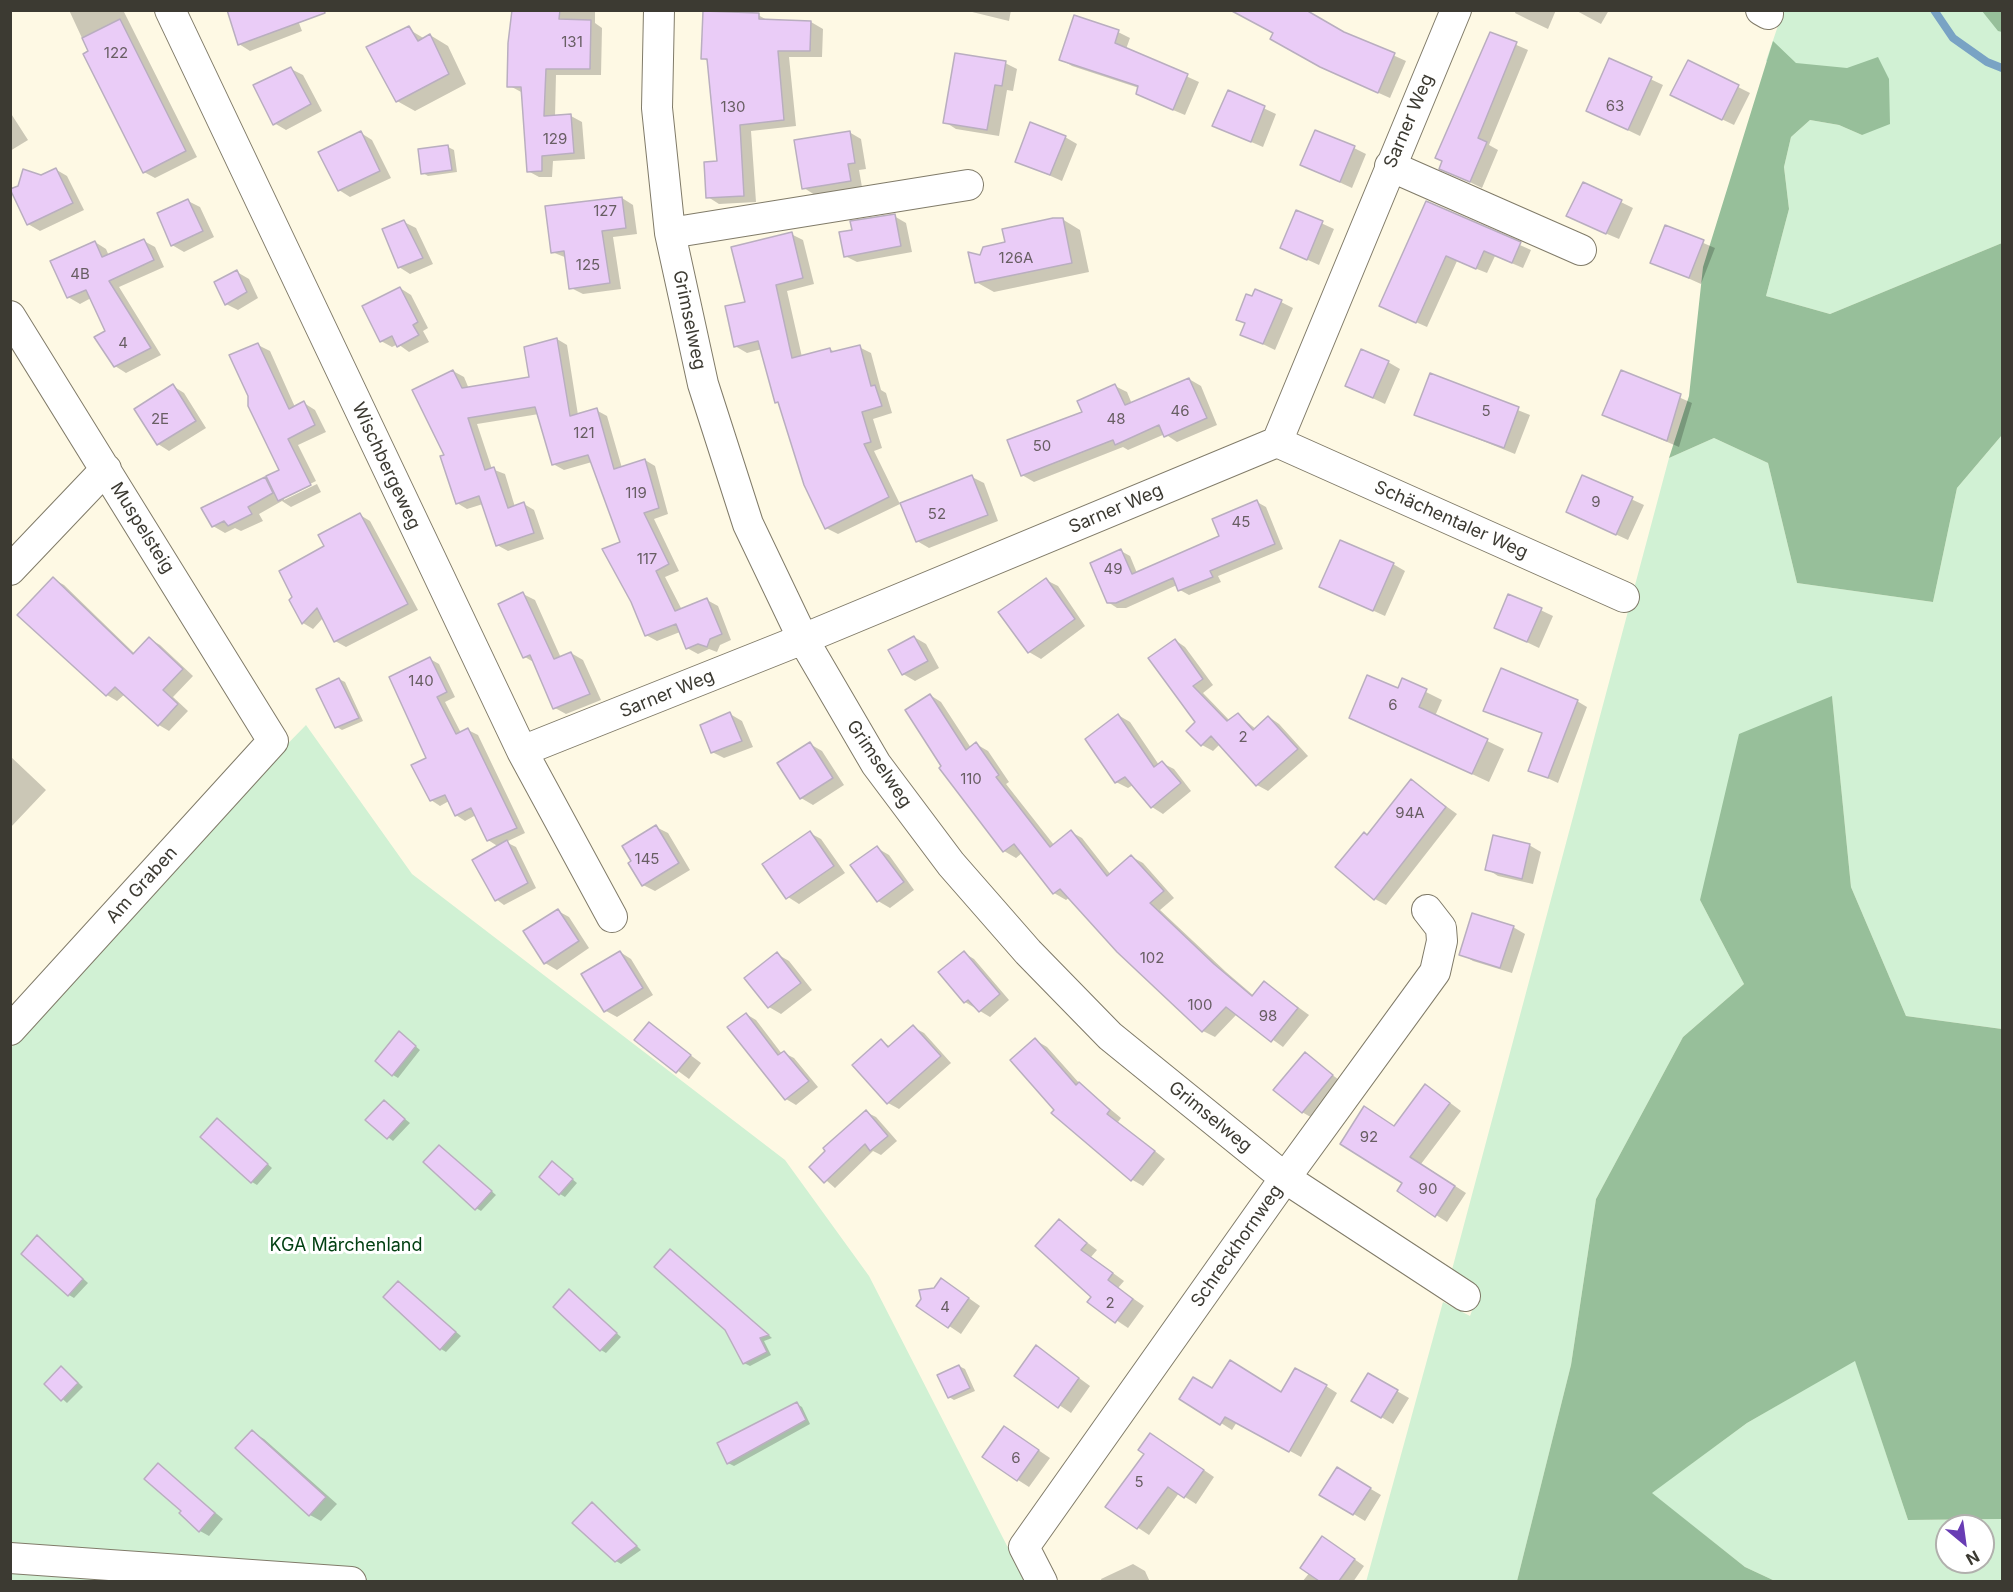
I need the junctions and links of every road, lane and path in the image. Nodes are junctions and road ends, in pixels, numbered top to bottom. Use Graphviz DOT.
graph roads {
  1 [pos="170,10"];
  2 [pos="659,10"];
  3 [pos="1456,10"];
  4 [pos="1390,166"];
  5 [pos="968,185"];
  6 [pos="670,233"];
  7 [pos="1581,250"];
  8 [pos="10,316"];
  9 [pos="1278,442"];
  10 [pos="106,469"];
  11 [pos="10,570"];
  12 [pos="1624,597"];
  13 [pos="803,639"];
  14 [pos="273,741"];
  15 [pos="522,751"];
  16 [pos="1427,910"];
  17 [pos="612,917"];
  18 [pos="10,1030"];
  19 [pos="1285,1178"];
  20 [pos="1465,1296"];
  21 [pos="10,1558"];
  22 [pos="320,1580"];
  23 [pos="351,1581"];
  24 [pos="1042,1581"];
  1 -- 15 [label="street, Wischbergeweg"];
  2 -- 6 [label="street, Grimselweg"];
  3 -- 4 [label="street, Sarner Weg"];
  4 -- 7 [label="street"];
  4 -- 9 [label="street, Sarner Weg"];
  5 -- 6 [label="street"];
  6 -- 13 [label="street, Grimselweg"];
  8 -- 10 [label="street, Muspelsteig"];
  9 -- 12 [label="street, Schächentaler Weg"];
  9 -- 13 [label="street, Sarner Weg"];
  10 -- 11 [label="street"];
  10 -- 14 [label="street, Muspelsteig"];
  13 -- 15 [label="street, Sarner Weg"];
  13 -- 19 [label="street, Grimselweg"];
  14 -- 18 [label="street, Am Graben"];
  15 -- 17 [label="street, Wischbergeweg"];
  16 -- 19 [label="street, Schreckhornweg"];
  19 -- 20 [label="street, Grimselweg"];
  19 -- 24 [label="street, Schreckhornweg"];
  21 -- 22 [label="street"];
  22 -- 23 [label="street"];
}
